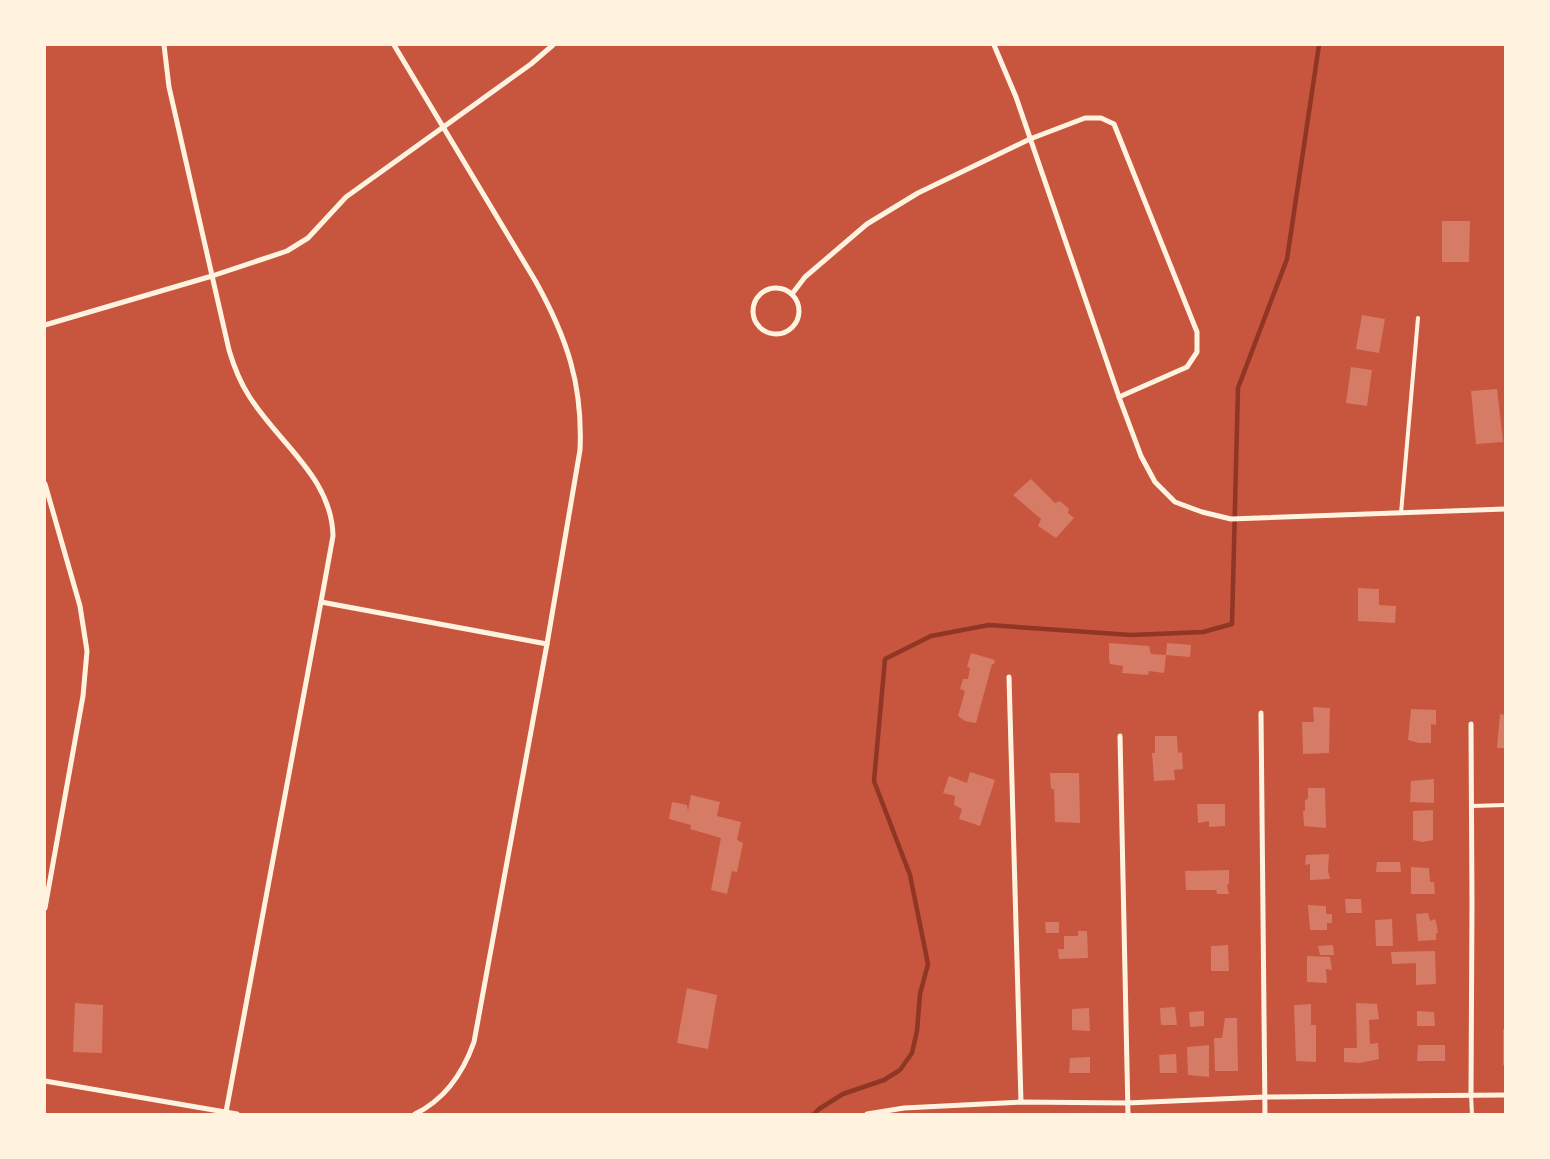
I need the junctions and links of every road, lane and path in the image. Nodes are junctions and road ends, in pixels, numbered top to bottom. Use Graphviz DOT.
graph roads {
  1 [pos="164,45"];
  2 [pos="394,45"];
  3 [pos="553,45"];
  4 [pos="994,45"];
  5 [pos="443,126"];
  6 [pos="1030,139"];
  7 [pos="212,276"];
  8 [pos="792,294"];
  9 [pos="1418,318"];
  10 [pos="45,326"];
  11 [pos="1119,397"];
  12 [pos="45,484"];
  13 [pos="1505,509"];
  14 [pos="1401,513"];
  15 [pos="321,602"];
  16 [pos="547,644"];
  17 [pos="1009,676"];
  18 [pos="1261,713"];
  19 [pos="1471,724"];
  20 [pos="1120,736"];
  21 [pos="1505,805"];
  22 [pos="1472,806"];
  23 [pos="45,908"];
  24 [pos="45,1081"];
  25 [pos="1505,1094"];
  26 [pos="1471,1095"];
  27 [pos="1265,1098"];
  28 [pos="1021,1102"];
  29 [pos="1127,1103"];
  30 [pos="226,1112"];
  31 [pos="237,1114"];
  32 [pos="415,1114"];
  33 [pos="866,1114"];
  34 [pos="1128,1114"];
  35 [pos="1266,1114"];
  36 [pos="1472,1114"];
  1 -- 7 [label="street"];
  2 -- 5 [label="street"];
  3 -- 5 [label="street"];
  4 -- 6 [label="street"];
  5 -- 7 [label="street"];
  5 -- 16 [label="street"];
  6 -- 8 [label="street"];
  6 -- 11 [label="street"];
  6 -- 11 [label="street"];
  7 -- 10 [label="street"];
  7 -- 15 [label="street"];
  8 -- 8 [label="street"];
  9 -- 14 [label="lane"];
  11 -- 14 [label="street"];
  12 -- 23 [label="street"];
  13 -- 14 [label="street"];
  15 -- 16 [label="street"];
  15 -- 30 [label="street"];
  16 -- 32 [label="street"];
  17 -- 28 [label="street"];
  18 -- 27 [label="street"];
  19 -- 22 [label="street"];
  20 -- 29 [label="street"];
  21 -- 22 [label="lane"];
  22 -- 26 [label="street"];
  24 -- 30 [label="street"];
  25 -- 26 [label="street"];
  26 -- 27 [label="street"];
  26 -- 36 [label="lane"];
  27 -- 29 [label="street"];
  27 -- 35 [label="street"];
  28 -- 29 [label="street"];
  28 -- 33 [label="street"];
  29 -- 34 [label="street"];
  30 -- 31 [label="street"];
}
